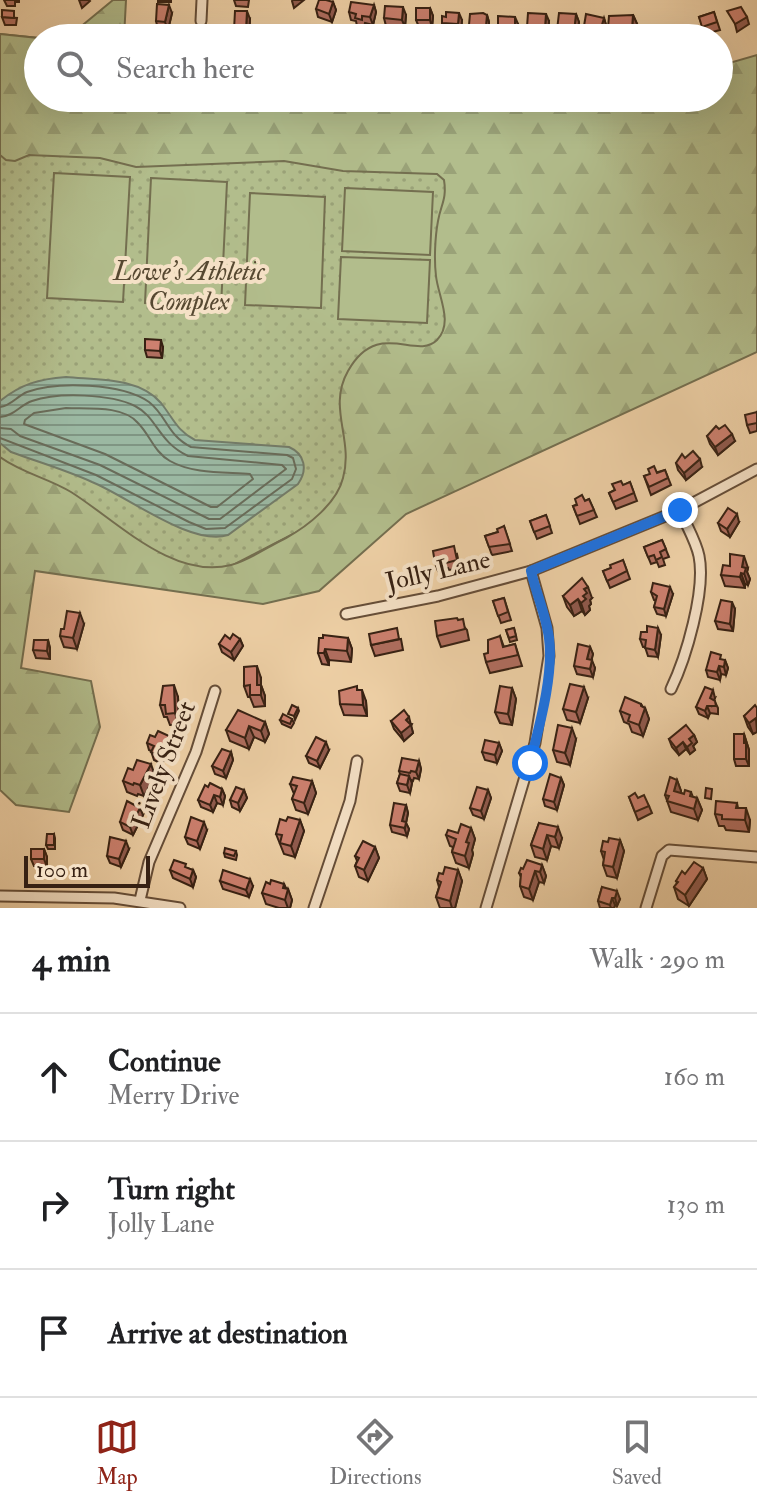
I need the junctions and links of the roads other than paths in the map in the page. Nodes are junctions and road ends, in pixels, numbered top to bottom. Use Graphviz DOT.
graph roads {
  1 [pos="202,0"];
  2 [pos="201,21"];
  3 [pos="757,469"];
  4 [pos="680,510"];
  5 [pos="531,571"];
  6 [pos="346,614"];
  7 [pos="671,689"];
  8 [pos="215,691"];
  9 [pos="357,761"];
  10 [pos="757,857"];
  11 [pos="0,896"];
  12 [pos="140,900"];
  13 [pos="180,908"];
  14 [pos="314,908"];
  15 [pos="486,908"];
  16 [pos="646,908"];
  1 -- 2 [label="street"];
  3 -- 4 [label="street, Jolly Lane"];
  4 -- 5 [label="street, Jolly Lane"];
  4 -- 7 [label="street"];
  5 -- 6 [label="street, Jolly Lane"];
  5 -- 15 [label="street"];
  8 -- 12 [label="street, Lively Street"];
  9 -- 14 [label="street"];
  10 -- 16 [label="street"];
  11 -- 12 [label="street"];
  12 -- 13 [label="street"];
}
